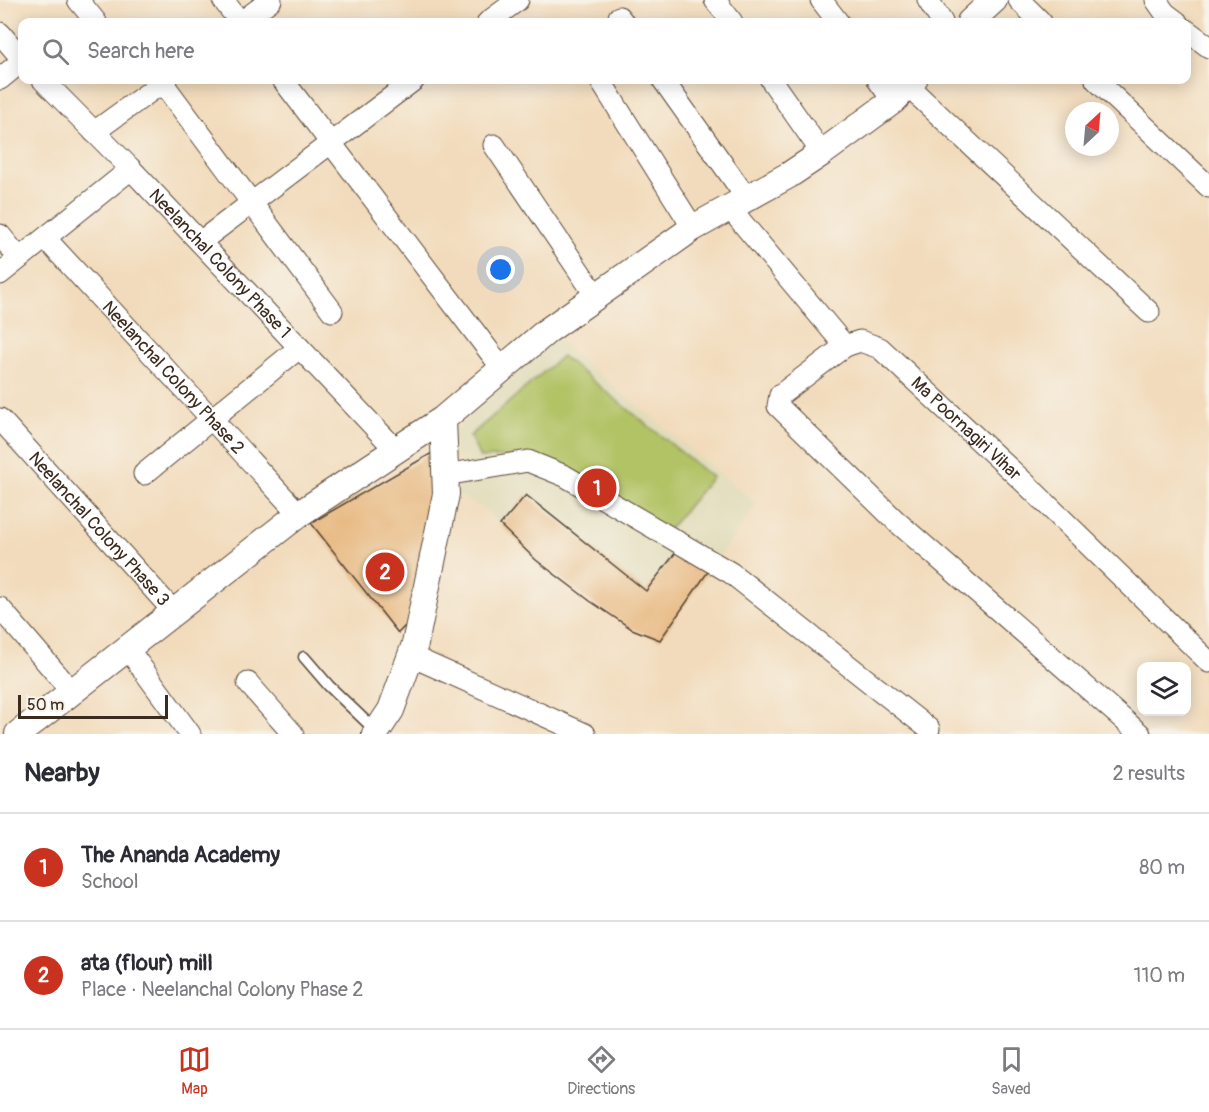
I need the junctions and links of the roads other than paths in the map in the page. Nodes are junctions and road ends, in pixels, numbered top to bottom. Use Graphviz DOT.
graph roads {
  1 [pos="78,0"];
  2 [pos="223,0"];
  3 [pos="271,0"];
  4 [pos="518,0"];
  5 [pos="715,0"];
  6 [pos="821,0"];
  7 [pos="928,0"];
  8 [pos="994,0"];
  9 [pos="1019,0"];
  10 [pos="1156,0"];
  11 [pos="93,18"];
  12 [pos="237,18"];
  13 [pos="246,18"];
  14 [pos="493,18"];
  15 [pos="729,18"];
  16 [pos="835,18"];
  17 [pos="939,18"];
  18 [pos="974,18"];
  19 [pos="1037,18"];
  20 [pos="1172,18"];
  21 [pos="0,33"];
  22 [pos="1191,34"];
  23 [pos="1209,47"];
  24 [pos="18,55"];
  25 [pos="18,63"];
  26 [pos="0,79"];
  27 [pos="47,84"];
  28 [pos="154,84"];
  29 [pos="156,84"];
  30 [pos="286,84"];
  31 [pos="409,84"];
  32 [pos="603,84"];
  33 [pos="665,84"];
  34 [pos="774,84"];
  35 [pos="890,84"];
  36 [pos="1100,84"];
  37 [pos="905,89"];
  38 [pos="94,132"];
  39 [pos="332,143"];
  40 [pos="494,145"];
  41 [pos="822,153"];
  42 [pos="131,169"];
  43 [pos="1209,187"];
  44 [pos="738,202"];
  45 [pos="252,204"];
  46 [pos="693,228"];
  47 [pos="0,235"];
  48 [pos="46,239"];
  49 [pos="200,243"];
  50 [pos="19,258"];
  51 [pos="0,274"];
  52 [pos="596,296"];
  53 [pos="332,310"];
  54 [pos="1149,312"];
  55 [pos="845,346"];
  56 [pos="299,348"];
  57 [pos="502,368"];
  58 [pos="0,419"];
  59 [pos="443,419"];
  60 [pos="212,420"];
  61 [pos="396,450"];
  62 [pos="144,474"];
  63 [pos="445,475"];
  64 [pos="299,514"];
  65 [pos="0,608"];
  66 [pos="175,613"];
  67 [pos="128,649"];
  68 [pos="411,656"];
  69 [pos="304,657"];
  70 [pos="1209,663"];
  71 [pos="248,682"];
  72 [pos="73,693"];
  73 [pos="929,729"];
  74 [pos="376,733"];
  75 [pos="18,734"];
  76 [pos="190,734"];
  77 [pos="293,734"];
  78 [pos="585,734"];
  79 [pos="1140,734"];
  1 -- 11 [label="street"];
  2 -- 12 [label="street"];
  3 -- 13 [label="street"];
  4 -- 14 [label="street"];
  5 -- 15 [label="street"];
  6 -- 16 [label="street"];
  7 -- 17 [label="street"];
  8 -- 18 [label="street"];
  9 -- 19 [label="street"];
  10 -- 20 [label="street"];
  21 -- 24 [label="street"];
  22 -- 23 [label="street"];
  25 -- 26 [label="street"];
  27 -- 38 [label="street, Neelanchal Colony Phase 1"];
  28 -- 38 [label="street"];
  29 -- 45 [label="street"];
  30 -- 39 [label="street"];
  31 -- 39 [label="street"];
  32 -- 46 [label="street"];
  33 -- 44 [label="street"];
  34 -- 41 [label="street"];
  35 -- 37 [label="street"];
  36 -- 43 [label="street"];
  37 -- 41 [label="street"];
  37 -- 54 [label="street"];
  38 -- 42 [label="street, Neelanchal Colony Phase 1"];
  39 -- 45 [label="street"];
  39 -- 57 [label="street"];
  40 -- 52 [label="street"];
  41 -- 44 [label="street"];
  42 -- 48 [label="street"];
  42 -- 49 [label="street, Neelanchal Colony Phase 1"];
  44 -- 46 [label="street"];
  44 -- 55 [label="street"];
  45 -- 49 [label="street"];
  45 -- 53 [label="street"];
  46 -- 52 [label="street"];
  47 -- 50 [label="street"];
  48 -- 50 [label="street"];
  48 -- 60 [label="street, Neelanchal Colony Phase 2"];
  49 -- 56 [label="street, Neelanchal Colony Phase 1"];
  50 -- 51 [label="street"];
  52 -- 57 [label="street"];
  55 -- 70 [label="street, Ma Poornagiri Vihar"];
  55 -- 79 [label="street"];
  56 -- 60 [label="street"];
  56 -- 61 [label="street, Neelanchal Colony Phase 1"];
  57 -- 59 [label="street"];
  58 -- 66 [label="street, Neelanchal Colony Phase 3"];
  59 -- 61 [label="street"];
  59 -- 63 [label="street"];
  60 -- 62 [label="street"];
  60 -- 64 [label="street, Neelanchal Colony Phase 2"];
  61 -- 64 [label="street"];
  63 -- 68 [label="street"];
  63 -- 73 [label="street"];
  64 -- 66 [label="street"];
  65 -- 72 [label="street"];
  66 -- 67 [label="street"];
  67 -- 72 [label="street"];
  67 -- 76 [label="street"];
  68 -- 74 [label="street"];
  68 -- 78 [label="street"];
  69 -- 74 [label="lane"];
  71 -- 77 [label="street"];
  72 -- 75 [label="street"];
}
